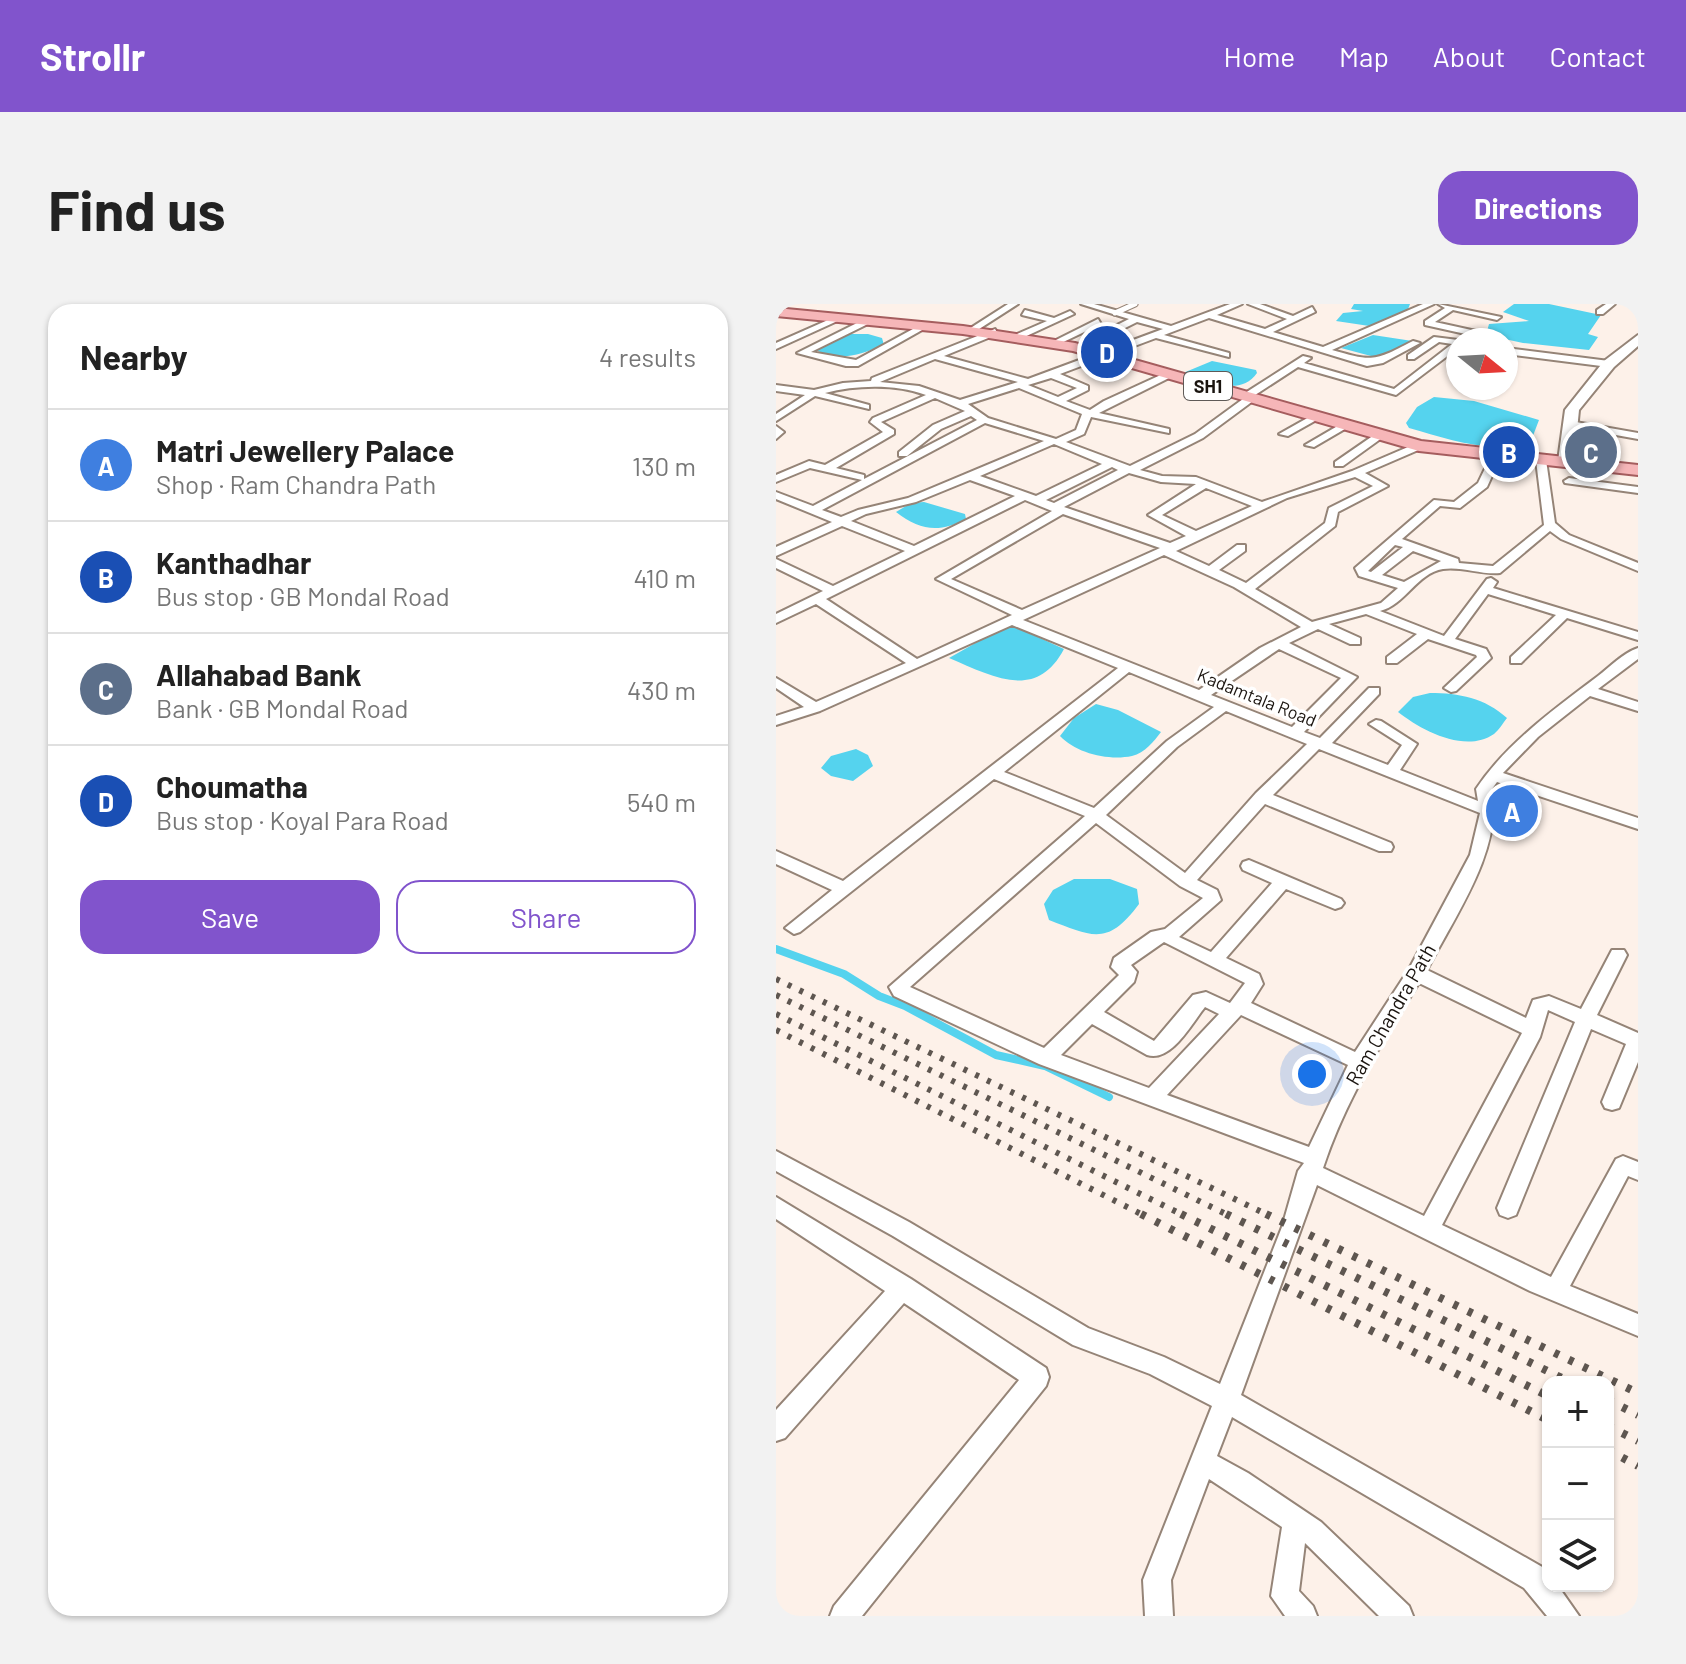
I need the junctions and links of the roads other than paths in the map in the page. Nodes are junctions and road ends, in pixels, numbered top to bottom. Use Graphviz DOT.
graph roads {
  1 [pos="1014,304"];
  2 [pos="1074,304"];
  3 [pos="1083,304"];
  4 [pos="1135,304"];
  5 [pos="1238,304"];
  6 [pos="1430,304"];
  7 [pos="1437,304"];
  8 [pos="1611,304"];
  9 [pos="1251,308"];
  10 [pos="1451,308"];
  11 [pos="1312,310"];
  12 [pos="1211,311"];
  13 [pos="776,312"];
  14 [pos="1600,312"];
  15 [pos="1025,313"];
  16 [pos="1115,313"];
  17 [pos="1070,314"];
  18 [pos="1240,316"];
  19 [pos="1497,317"];
  20 [pos="840,318"];
  21 [pos="1136,319"];
  22 [pos="1295,319"];
  23 [pos="869,320"];
  24 [pos="1053,320"];
  25 [pos="1229,320"];
  26 [pos="1098,322"];
  27 [pos="927,325"];
  28 [pos="1450,328"];
  29 [pos="973,329"];
  30 [pos="1171,329"];
  31 [pos="995,332"];
  32 [pos="1266,332"];
  33 [pos="1106,334"];
  34 [pos="1155,335"];
  35 [pos="1020,336"];
  36 [pos="1637,340"];
  37 [pos="1446,341"];
  38 [pos="1054,343"];
  39 [pos="1416,343"];
  40 [pos="776,348"];
  41 [pos="1320,351"];
  42 [pos="1446,352"];
  43 [pos="802,353"];
  44 [pos="1518,353"];
  45 [pos="1102,355"];
  46 [pos="1226,355"];
  47 [pos="934,356"];
  48 [pos="1297,364"];
  49 [pos="1399,364"];
  50 [pos="1609,364"];
  51 [pos="1051,374"];
  52 [pos="1168,375"];
  53 [pos="876,384"];
  54 [pos="1023,384"];
  55 [pos="778,391"];
  56 [pos="814,393"];
  57 [pos="935,394"];
  58 [pos="1248,398"];
  59 [pos="1058,401"];
  60 [pos="960,403"];
  61 [pos="866,407"];
  62 [pos="971,412"];
  63 [pos="1089,414"];
  64 [pos="776,418"];
  65 [pos="1315,418"];
  66 [pos="984,420"];
  67 [pos="1570,424"];
  68 [pos="1345,426"];
  69 [pos="776,429"];
  70 [pos="1165,431"];
  71 [pos="1284,434"];
  72 [pos="1381,435"];
  73 [pos="776,436"];
  74 [pos="1638,436"];
  75 [pos="1054,442"];
  76 [pos="1310,445"];
  77 [pos="1419,446"];
  78 [pos="901,456"];
  79 [pos="1496,456"];
  80 [pos="1541,460"];
  81 [pos="1566,461"];
  82 [pos="1112,463"];
  83 [pos="1339,464"];
  84 [pos="827,468"];
  85 [pos="1130,470"];
  86 [pos="1638,470"];
  87 [pos="1356,473"];
  88 [pos="971,476"];
  89 [pos="860,477"];
  90 [pos="776,479"];
  91 [pos="1569,481"];
  92 [pos="1205,484"];
  93 [pos="1638,490"];
  94 [pos="776,495"];
  95 [pos="1029,499"];
  96 [pos="1263,506"];
  97 [pos="1056,509"];
  98 [pos="813,510"];
  99 [pos="845,521"];
  100 [pos="1552,526"];
  101 [pos="1198,537"];
  102 [pos="1393,540"];
  103 [pos="1412,546"];
  104 [pos="1241,548"];
  105 [pos="913,550"];
  106 [pos="1170,550"];
  107 [pos="776,552"];
  108 [pos="776,563"];
  109 [pos="1460,565"];
  110 [pos="1638,567"];
  111 [pos="1496,570"];
  112 [pos="1210,571"];
  113 [pos="1373,576"];
  114 [pos="1404,586"];
  115 [pos="1246,589"];
  116 [pos="832,590"];
  117 [pos="1487,590"];
  118 [pos="815,598"];
  119 [pos="1371,612"];
  120 [pos="1562,616"];
  121 [pos="1016,617"];
  122 [pos="776,619"];
  123 [pos="1315,626"];
  124 [pos="1431,635"];
  125 [pos="1638,636"];
  126 [pos="1448,640"];
  127 [pos="1355,641"];
  128 [pos="1278,643"];
  129 [pos="1638,652"];
  130 [pos="1392,660"];
  131 [pos="1516,660"];
  132 [pos="916,664"];
  133 [pos="1129,666"];
  134 [pos="776,682"];
  135 [pos="1451,688"];
  136 [pos="1374,691"];
  137 [pos="1590,691"];
  138 [pos="1202,695"];
  139 [pos="1226,705"];
  140 [pos="1638,707"];
  141 [pos="815,708"];
  142 [pos="776,721"];
  143 [pos="1376,724"];
  144 [pos="1295,732"];
  145 [pos="1321,743"];
  146 [pos="1391,772"];
  147 [pos="993,773"];
  148 [pos="1492,775"];
  149 [pos="1262,797"];
  150 [pos="1488,811"];
  151 [pos="1096,815"];
  152 [pos="1636,818"];
  153 [pos="1385,847"];
  154 [pos="776,857"];
  155 [pos="1249,866"];
  156 [pos="1283,881"];
  157 [pos="1186,882"];
  158 [pos="845,889"];
  159 [pos="1335,903"];
  160 [pos="794,928"];
  161 [pos="1170,935"];
  162 [pos="1618,955"];
  163 [pos="1213,961"];
  164 [pos="1416,973"];
  165 [pos="1236,1008"];
  166 [pos="1091,1014"];
  167 [pos="1586,1018"];
  168 [pos="1533,1030"];
  169 [pos="1638,1041"];
  170 [pos="1046,1058"];
  171 [pos="1359,1062"];
  172 [pos="1151,1099"];
  173 [pos="1612,1102"];
  174 [pos="776,1160"];
  175 [pos="1312,1164"];
  176 [pos="1638,1171"];
  177 [pos="1508,1208"];
  178 [pos="779,1214"];
  179 [pos="1428,1230"];
  180 [pos="903,1287"];
  181 [pos="1556,1290"];
  182 [pos="1638,1325"];
  183 [pos="1226,1400"];
  184 [pos="776,1429"];
  185 [pos="1202,1462"];
  186 [pos="1297,1521"];
  187 [pos="844,1616"];
  188 [pos="1159,1616"];
  189 [pos="1303,1616"];
  190 [pos="1399,1616"];
  191 [pos="1565,1616"];
  1 -- 29 [label="street"];
  2 -- 3 [label="street"];
  3 -- 16 [label="street"];
  4 -- 16 [label="lane"];
  5 -- 12 [label="street"];
  6 -- 41 [label="street"];
  7 -- 10 [label="street"];
  8 -- 14 [label="street"];
  9 -- 22 [label="street"];
  10 -- 19 [label="street"];
  10 -- 28 [label="street"];
  11 -- 22 [label="street"];
  12 -- 25 [label="street"];
  12 -- 30 [label="street"];
  13 -- 20 [label="main road, SH1"];
  15 -- 24 [label="street"];
  16 -- 21 [label="street"];
  17 -- 24 [label="street"];
  18 -- 25 [label="street"];
  20 -- 23 [label="main road, SH1"];
  20 -- 40 [label="street"];
  21 -- 30 [label="street"];
  21 -- 33 [label="street"];
  22 -- 32 [label="street"];
  23 -- 27 [label="main road, SH1"];
  23 -- 43 [label="street"];
  24 -- 35 [label="street"];
  25 -- 32 [label="street"];
  26 -- 38 [label="street"];
  27 -- 29 [label="main road, SH1"];
  27 -- 43 [label="street"];
  29 -- 31 [label="main road, SH1"];
  30 -- 34 [label="street"];
  31 -- 35 [label="main road, SH1"];
  31 -- 47 [label="street"];
  32 -- 41 [label="street"];
  34 -- 45 [label="street"];
  34 -- 46 [label="street"];
  35 -- 38 [label="main road, SH1"];
  36 -- 50 [label="street"];
  37 -- 49 [label="street"];
  38 -- 45 [label="main road, SH1"];
  39 -- 41 [label="street"];
  40 -- 43 [label="street"];
  41 -- 48 [label="street"];
  42 -- 48 [label="street"];
  44 -- 50 [label="street"];
  45 -- 51 [label="street"];
  45 -- 52 [label="main road, SH1"];
  47 -- 53 [label="street"];
  47 -- 54 [label="street"];
  48 -- 58 [label="street"];
  50 -- 67 [label="street"];
  51 -- 54 [label="street"];
  51 -- 59 [label="street"];
  52 -- 58 [label="main road, SH1"];
  52 -- 63 [label="street"];
  53 -- 56 [label="street"];
  53 -- 57 [label="street"];
  54 -- 59 [label="street"];
  54 -- 60 [label="street"];
  55 -- 56 [label="street"];
  56 -- 61 [label="street"];
  56 -- 64 [label="street"];
  57 -- 60 [label="street"];
  57 -- 84 [label="street"];
  58 -- 65 [label="main road, SH1"];
  58 -- 85 [label="street"];
  59 -- 63 [label="street"];
  60 -- 62 [label="street"];
  62 -- 66 [label="street"];
  62 -- 78 [label="street"];
  63 -- 70 [label="street"];
  63 -- 75 [label="street"];
  65 -- 68 [label="main road, SH1"];
  65 -- 71 [label="street"];
  66 -- 75 [label="street"];
  66 -- 98 [label="street"];
  67 -- 74 [label="street"];
  67 -- 81 [label="street"];
  68 -- 72 [label="main road, SH1"];
  68 -- 76 [label="street"];
  69 -- 73 [label="street"];
  72 -- 77 [label="main road, SH1"];
  72 -- 83 [label="street"];
  75 -- 82 [label="street"];
  75 -- 88 [label="street"];
  77 -- 79 [label="main road, SH1"];
  77 -- 87 [label="street"];
  79 -- 80 [label="main road, SH1"];
  79 -- 102 [label="street"];
  80 -- 81 [label="main road, SH1"];
  80 -- 100 [label="street"];
  81 -- 86 [label="main road, SH1"];
  82 -- 85 [label="street"];
  82 -- 95 [label="street"];
  84 -- 89 [label="street"];
  84 -- 90 [label="street"];
  85 -- 92 [label="street"];
  85 -- 97 [label="street"];
  87 -- 96 [label="street"];
  87 -- 115 [label="street"];
  88 -- 95 [label="street"];
  88 -- 99 [label="street"];
  91 -- 93 [label="street"];
  92 -- 96 [label="street"];
  92 -- 101 [label="street"];
  94 -- 98 [label="street"];
  95 -- 97 [label="street"];
  95 -- 105 [label="street"];
  96 -- 101 [label="street"];
  97 -- 106 [label="street"];
  97 -- 121 [label="street, Kadamtala Road"];
  98 -- 99 [label="street"];
  99 -- 105 [label="street"];
  99 -- 107 [label="street"];
  100 -- 110 [label="street"];
  100 -- 111 [label="street"];
  101 -- 106 [label="street"];
  102 -- 103 [label="street"];
  102 -- 113 [label="street"];
  103 -- 109 [label="street"];
  103 -- 113 [label="street"];
  104 -- 112 [label="street"];
  105 -- 116 [label="street"];
  106 -- 112 [label="street"];
  106 -- 121 [label="street"];
  108 -- 116 [label="street"];
  109 -- 111 [label="street"];
  109 -- 114 [label="street"];
  111 -- 117 [label="street"];
  112 -- 115 [label="street"];
  113 -- 114 [label="street"];
  114 -- 119 [label="street"];
  115 -- 123 [label="street"];
  116 -- 118 [label="street"];
  117 -- 120 [label="street"];
  117 -- 126 [label="street"];
  118 -- 122 [label="street"];
  118 -- 132 [label="street"];
  119 -- 123 [label="street"];
  119 -- 124 [label="street"];
  120 -- 125 [label="street"];
  120 -- 131 [label="street"];
  121 -- 132 [label="street"];
  121 -- 133 [label="street, Kadamtala Road"];
  123 -- 127 [label="street"];
  123 -- 128 [label="street"];
  124 -- 126 [label="street"];
  124 -- 130 [label="street"];
  126 -- 135 [label="street"];
  128 -- 138 [label="street"];
  128 -- 144 [label="street"];
  129 -- 137 [label="street"];
  132 -- 141 [label="street"];
  133 -- 138 [label="street, Kadamtala Road"];
  133 -- 147 [label="street"];
  134 -- 141 [label="street"];
  136 -- 145 [label="street"];
  137 -- 140 [label="street"];
  137 -- 148 [label="street"];
  138 -- 139 [label="street, Kadamtala Road"];
  139 -- 144 [label="street, Kadamtala Road"];
  139 -- 151 [label="street"];
  141 -- 142 [label="street"];
  143 -- 146 [label="street"];
  144 -- 145 [label="street, Kadamtala Road"];
  145 -- 146 [label="street, Kadamtala Road"];
  145 -- 149 [label="street"];
  146 -- 150 [label="street, Kadamtala Road"];
  147 -- 151 [label="street"];
  147 -- 158 [label="street"];
  148 -- 150 [label="street, Ram Chandra Path"];
  148 -- 152 [label="street"];
  149 -- 153 [label="street"];
  149 -- 157 [label="street"];
  150 -- 164 [label="street, Ram Chandra Path"];
  151 -- 157 [label="street"];
  151 -- 170 [label="street"];
  154 -- 158 [label="street"];
  155 -- 156 [label="street"];
  156 -- 159 [label="street"];
  156 -- 163 [label="street"];
  157 -- 161 [label="street"];
  158 -- 160 [label="street"];
  161 -- 163 [label="street"];
  161 -- 166 [label="street"];
  162 -- 167 [label="street"];
  163 -- 165 [label="street"];
  164 -- 168 [label="street"];
  164 -- 171 [label="street, Ram Chandra Path"];
  165 -- 166 [label="street"];
  165 -- 171 [label="street"];
  165 -- 172 [label="street"];
  166 -- 170 [label="street"];
  167 -- 168 [label="street"];
  167 -- 169 [label="street"];
  167 -- 177 [label="street"];
  168 -- 179 [label="street"];
  169 -- 173 [label="street"];
  170 -- 172 [label="street"];
  171 -- 175 [label="street, Ram Chandra Path"];
  172 -- 175 [label="street"];
  174 -- 183 [label="street"];
  175 -- 179 [label="street"];
  175 -- 183 [label="street, Ram Chandra Path"];
  176 -- 181 [label="street"];
  178 -- 180 [label="street"];
  179 -- 181 [label="street"];
  180 -- 184 [label="street"];
  180 -- 187 [label="street"];
  181 -- 182 [label="street"];
  183 -- 185 [label="street, Ram Chandra Path"];
  183 -- 191 [label="street"];
  185 -- 186 [label="street"];
  185 -- 188 [label="street, Ram Chandra Path"];
  186 -- 189 [label="street"];
  186 -- 190 [label="street"];
}
